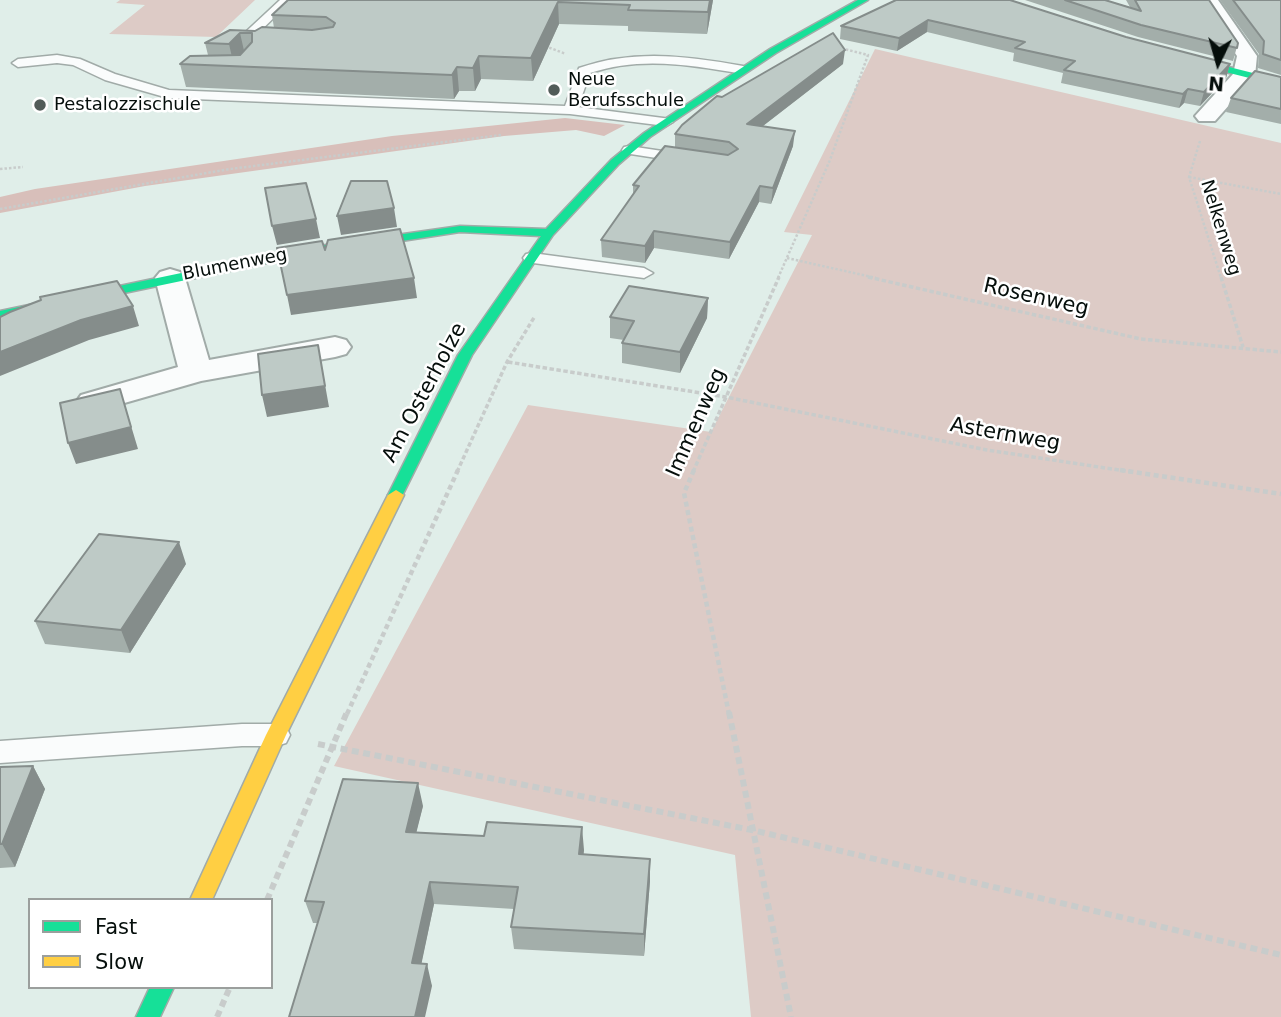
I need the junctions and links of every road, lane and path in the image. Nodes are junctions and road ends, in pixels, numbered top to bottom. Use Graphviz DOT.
graph roads {
  1 [pos="286,0"];
  2 [pos="864,0"];
  3 [pos="1208,0"];
  4 [pos="798,37"];
  5 [pos="222,49"];
  6 [pos="1155,51"];
  7 [pos="18,64"];
  8 [pos="743,69"];
  9 [pos="1244,75"];
  10 [pos="184,79"];
  11 [pos="1281,83"];
  12 [pos="168,94"];
  13 [pos="570,110"];
  14 [pos="1207,116"];
  15 [pos="666,122"];
  16 [pos="512,133"];
  17 [pos="629,150"];
  18 [pos="700,161"];
  19 [pos="23,167"];
  20 [pos="0,169"];
  21 [pos="1189,177"];
  22 [pos="1281,194"];
  23 [pos="0,209"];
  24 [pos="549,233"];
  25 [pos="532,258"];
  26 [pos="787,258"];
  27 [pos="568,263"];
  28 [pos="644,273"];
  29 [pos="170,278"];
  30 [pos="0,315"];
  31 [pos="335,347"];
  32 [pos="1243,348"];
  33 [pos="1281,352"];
  34 [pos="465,355"];
  35 [pos="507,362"];
  36 [pos="196,373"];
  37 [pos="726,397"];
  38 [pos="93,402"];
  39 [pos="1281,494"];
  40 [pos="276,735"];
  41 [pos="332,746"];
  42 [pos="0,752"];
  43 [pos="752,830"];
  44 [pos="202,898"];
  45 [pos="268,898"];
  46 [pos="1281,956"];
  47 [pos="161,989"];
  48 [pos="229,989"];
  49 [pos="148,1017"];
  50 [pos="217,1017"];
  51 [pos="791,1017"];
  1 -- 5 [label="lane"];
  2 -- 4 [label="street, Am Osterholze"];
  3 -- 9 [label="street"];
  4 -- 8 [label="street, Am Osterholze"];
  4 -- 26 [label="path, Immenweg"];
  6 -- 9 [label="street"];
  7 -- 12 [label="lane"];
  8 -- 13 [label="lane"];
  8 -- 15 [label="street, Am Osterholze"];
  9 -- 11 [label="street"];
  9 -- 14 [label="street"];
  10 -- 12 [label="lane"];
  12 -- 13 [label="lane"];
  13 -- 15 [label="lane"];
  14 -- 21 [label="path, Nelkenweg"];
  15 -- 17 [label="street, Am Osterholze"];
  16 -- 23 [label="path"];
  17 -- 18 [label="lane"];
  17 -- 24 [label="street, Am Osterholze"];
  19 -- 20 [label="path"];
  21 -- 22 [label="path"];
  21 -- 32 [label="path, Nelkenweg"];
  24 -- 25 [label="street, Am Osterholze"];
  24 -- 29 [label="street, Blumenweg"];
  25 -- 27 [label="lane"];
  25 -- 34 [label="street, Am Osterholze"];
  26 -- 32 [label="path, Rosenweg"];
  26 -- 37 [label="path, Immenweg"];
  27 -- 28 [label="lane"];
  27 -- 35 [label="path"];
  29 -- 30 [label="street, Blumenweg"];
  29 -- 36 [label="street, Blumenweg"];
  31 -- 36 [label="street"];
  32 -- 33 [label="path, Rosenweg"];
  34 -- 35 [label="path, Asternweg"];
  34 -- 40 [label="street, Am Osterholze"];
  35 -- 37 [label="path, Asternweg"];
  35 -- 41 [label="path"];
  36 -- 38 [label="street"];
  37 -- 39 [label="path, Asternweg"];
  37 -- 43 [label="path, Immenweg"];
  40 -- 41 [label="path"];
  40 -- 42 [label="lane"];
  40 -- 44 [label="street, Am Osterholze"];
  41 -- 43 [label="path"];
  41 -- 45 [label="path"];
  43 -- 46 [label="path"];
  43 -- 51 [label="path, Immenweg"];
  47 -- 49 [label="street"];
  48 -- 50 [label="path"];
}
